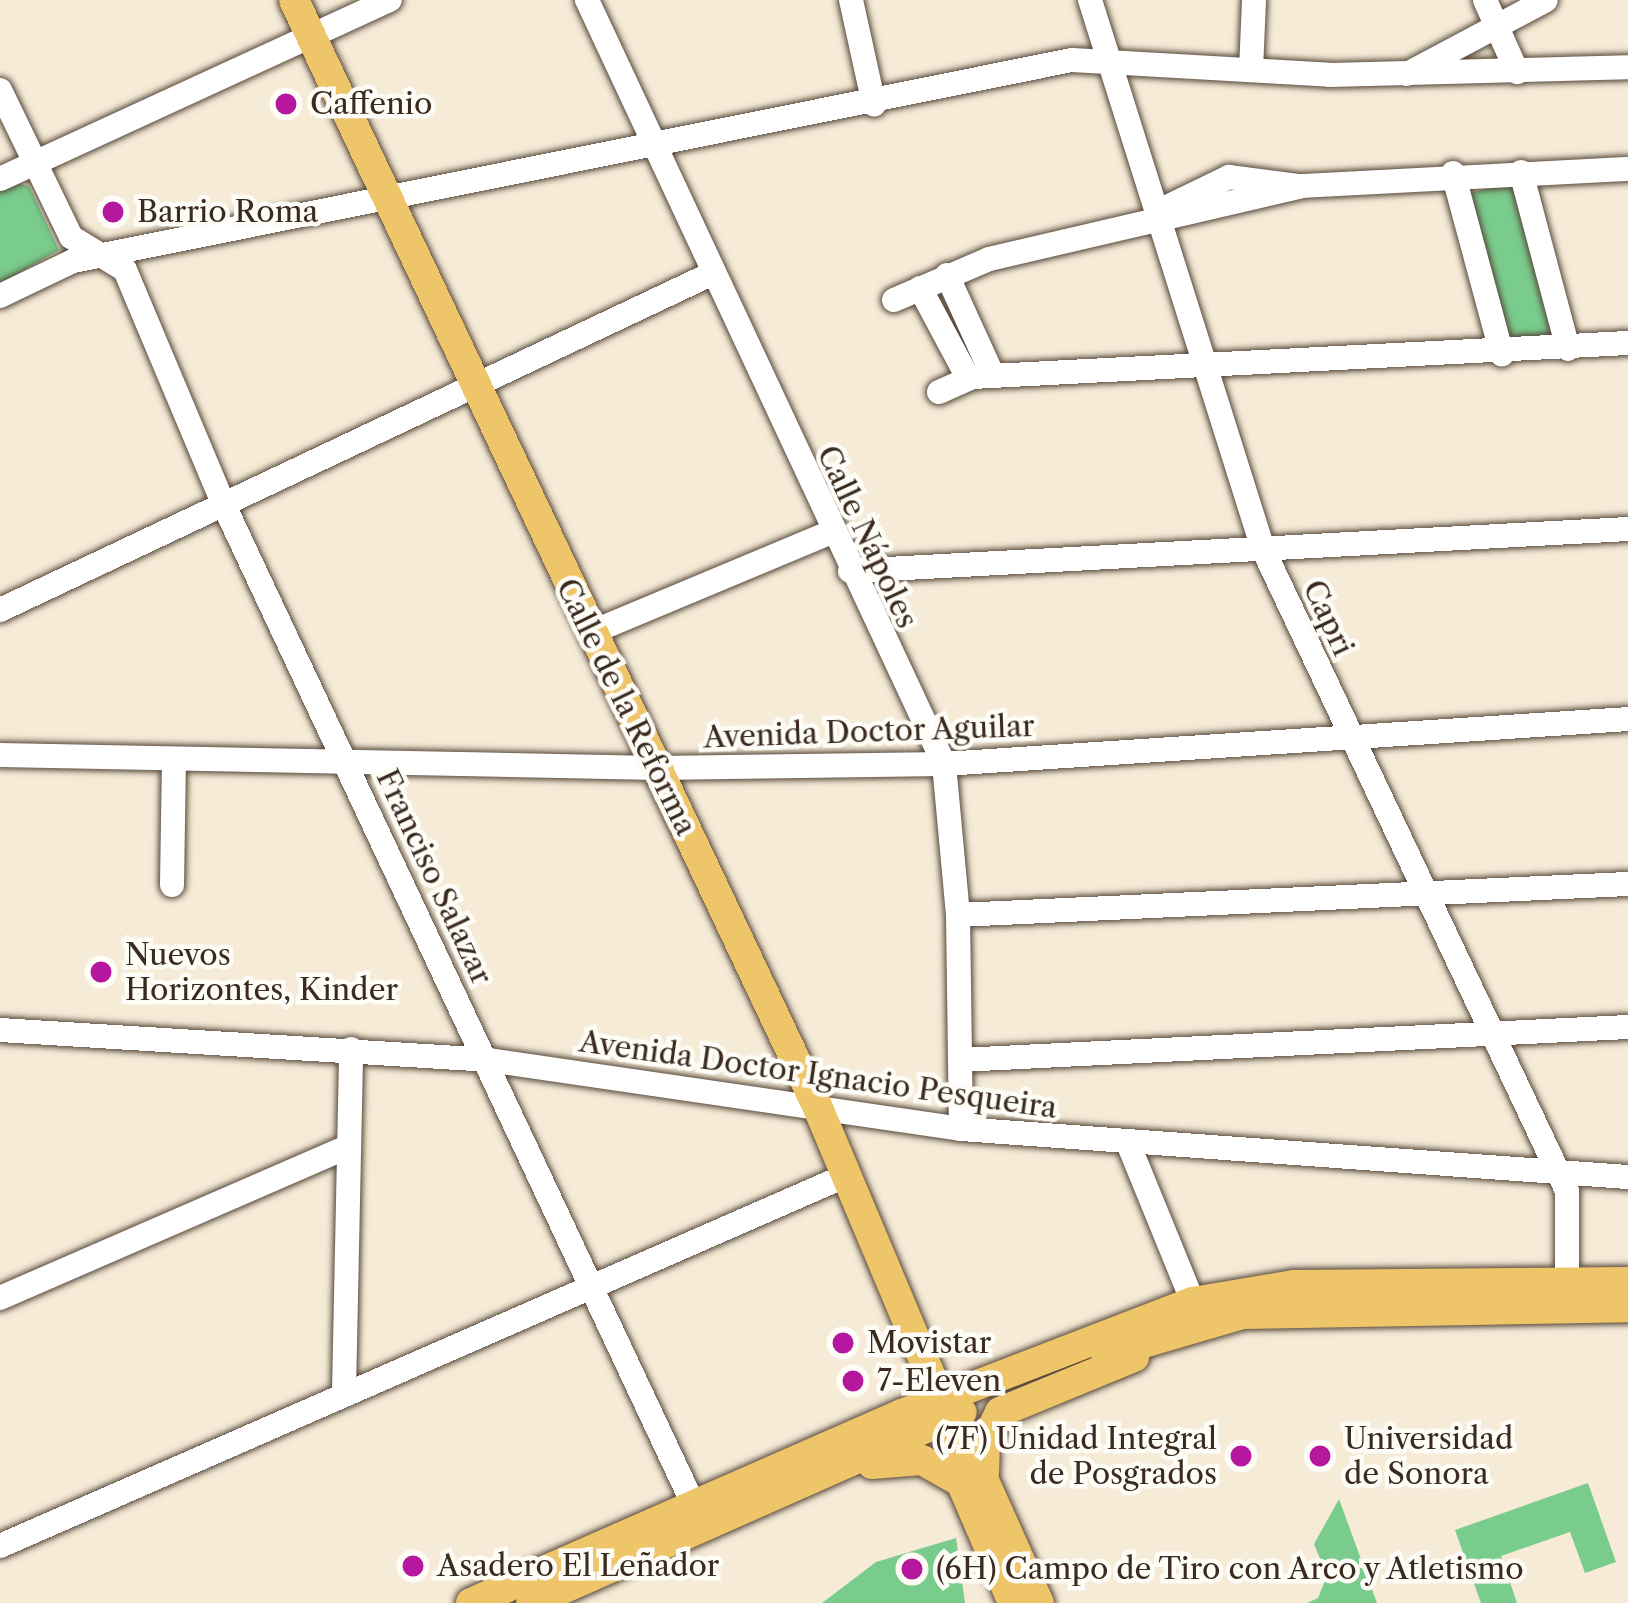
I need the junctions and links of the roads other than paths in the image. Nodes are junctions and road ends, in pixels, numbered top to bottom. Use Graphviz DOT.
graph roads {
  1 [pos="294,0"];
  2 [pos="390,0"];
  3 [pos="587,0"];
  4 [pos="851,0"];
  5 [pos="1090,0"];
  6 [pos="1254,0"];
  7 [pos="1546,0"];
  8 [pos="1490,12"];
  9 [pos="311,36"];
  10 [pos="1103,58"];
  11 [pos="1628,67"];
  12 [pos="1251,70"];
  13 [pos="1517,72"];
  14 [pos="1405,75"];
  15 [pos="0,91"];
  16 [pos="874,106"];
  17 [pos="654,150"];
  18 [pos="35,162"];
  19 [pos="1628,169"];
  20 [pos="1521,172"];
  21 [pos="1453,173"];
  22 [pos="0,179"];
  23 [pos="390,202"];
  24 [pos="1155,217"];
  25 [pos="108,256"];
  26 [pos="709,275"];
  27 [pos="946,275"];
  28 [pos="920,288"];
  29 [pos="0,296"];
  30 [pos="894,300"];
  31 [pos="1628,343"];
  32 [pos="1568,349"];
  33 [pos="1502,354"];
  34 [pos="1208,369"];
  35 [pos="980,377"];
  36 [pos="471,383"];
  37 [pos="939,392"];
  38 [pos="222,502"];
  39 [pos="1628,529"];
  40 [pos="831,532"];
  41 [pos="1263,549"];
  42 [pos="850,571"];
  43 [pos="0,610"];
  44 [pos="590,633"];
  45 [pos="1628,719"];
  46 [pos="1348,734"];
  47 [pos="0,754"];
  48 [pos="174,759"];
  49 [pos="347,764"];
  50 [pos="944,764"];
  51 [pos="657,768"];
  52 [pos="1628,884"];
  53 [pos="172,885"];
  54 [pos="1422,895"];
  55 [pos="958,915"];
  56 [pos="1628,1027"];
  57 [pos="0,1030"];
  58 [pos="1487,1035"];
  59 [pos="351,1049"];
  60 [pos="489,1060"];
  61 [pos="960,1060"];
  62 [pos="818,1108"];
  63 [pos="961,1130"];
  64 [pos="1128,1144"];
  65 [pos="345,1148"];
  66 [pos="847,1175"];
  67 [pos="1628,1177"];
  68 [pos="1562,1178"];
  69 [pos="1411,1282"];
  70 [pos="1628,1282"];
  71 [pos="593,1286"];
  72 [pos="1567,1294"];
  73 [pos="0,1298"];
  74 [pos="1193,1302"];
  75 [pos="1628,1307"];
  76 [pos="1243,1314"];
  77 [pos="344,1392"];
  78 [pos="944,1408"];
  79 [pos="972,1477"];
  80 [pos="764,1500"];
  81 [pos="699,1516"];
  82 [pos="0,1546"];
  83 [pos="472,1603"];
  84 [pos="531,1603"];
  85 [pos="1013,1603"];
  86 [pos="1039,1603"];
  1 -- 9 [label="main road, Calle de la Reforma"];
  2 -- 9 [label="street"];
  3 -- 17 [label="street, Calle Nápoles"];
  4 -- 16 [label="street"];
  5 -- 10 [label="street, Capri"];
  6 -- 12 [label="street"];
  7 -- 8 [label="street"];
  8 -- 13 [label="street"];
  8 -- 14 [label="street"];
  9 -- 18 [label="street"];
  9 -- 23 [label="main road, Calle de la Reforma"];
  10 -- 12 [label="street"];
  10 -- 16 [label="street"];
  10 -- 24 [label="street, Capri"];
  11 -- 13 [label="street"];
  12 -- 14 [label="street"];
  13 -- 14 [label="street"];
  15 -- 18 [label="street, Franciso Salazar"];
  16 -- 17 [label="street"];
  17 -- 23 [label="street"];
  17 -- 26 [label="street, Calle Nápoles"];
  18 -- 22 [label="street"];
  18 -- 25 [label="street, Franciso Salazar"];
  19 -- 20 [label="street"];
  20 -- 21 [label="street"];
  20 -- 32 [label="street"];
  21 -- 24 [label="street"];
  21 -- 33 [label="street"];
  23 -- 25 [label="street"];
  23 -- 36 [label="main road, Calle de la Reforma"];
  24 -- 27 [label="street"];
  24 -- 34 [label="street, Capri"];
  25 -- 29 [label="street"];
  25 -- 38 [label="street, Franciso Salazar"];
  26 -- 36 [label="street"];
  26 -- 40 [label="street, Calle Nápoles"];
  27 -- 28 [label="street"];
  27 -- 35 [label="street"];
  28 -- 30 [label="street"];
  28 -- 35 [label="street"];
  31 -- 32 [label="street"];
  32 -- 33 [label="street"];
  33 -- 34 [label="street"];
  34 -- 35 [label="street"];
  34 -- 41 [label="street, Capri"];
  35 -- 37 [label="street"];
  36 -- 38 [label="street"];
  36 -- 44 [label="main road, Calle de la Reforma"];
  38 -- 43 [label="street"];
  38 -- 49 [label="street, Franciso Salazar"];
  39 -- 41 [label="street"];
  40 -- 42 [label="street, Calle Nápoles"];
  40 -- 44 [label="street"];
  41 -- 42 [label="street"];
  41 -- 46 [label="street, Capri"];
  42 -- 50 [label="street, Calle Nápoles"];
  44 -- 51 [label="main road, Calle de la Reforma"];
  45 -- 46 [label="street, Avenida Doctor Aguilar"];
  46 -- 50 [label="street, Avenida Doctor Aguilar"];
  46 -- 54 [label="street, Capri"];
  47 -- 48 [label="street, Avenida Doctor Aguilar"];
  48 -- 49 [label="street, Avenida Doctor Aguilar"];
  48 -- 53 [label="street"];
  49 -- 51 [label="street, Avenida Doctor Aguilar"];
  49 -- 60 [label="street, Franciso Salazar"];
  50 -- 51 [label="street, Avenida Doctor Aguilar"];
  50 -- 55 [label="street, Calle Nápoles"];
  51 -- 62 [label="main road, Calle de la Reforma"];
  52 -- 54 [label="street"];
  54 -- 55 [label="street"];
  54 -- 58 [label="street, Capri"];
  55 -- 61 [label="street, Calle Nápoles"];
  56 -- 58 [label="street"];
  57 -- 59 [label="street, Avenida Doctor Ignacio Pesqueira"];
  58 -- 61 [label="street"];
  58 -- 68 [label="street, Capri"];
  59 -- 60 [label="street, Avenida Doctor Ignacio Pesqueira"];
  59 -- 65 [label="street"];
  60 -- 62 [label="street, Avenida Doctor Ignacio Pesqueira"];
  60 -- 71 [label="street, Franciso Salazar"];
  61 -- 63 [label="street, Calle Nápoles"];
  62 -- 63 [label="street, Avenida Doctor Ignacio Pesqueira"];
  62 -- 66 [label="main road, Calle de la Reforma"];
  63 -- 64 [label="street, Avenida Doctor Ignacio Pesqueira"];
  64 -- 68 [label="street, Avenida Doctor Ignacio Pesqueira"];
  64 -- 74 [label="street"];
  65 -- 73 [label="street"];
  65 -- 77 [label="street"];
  66 -- 71 [label="street"];
  66 -- 78 [label="main road, Calle de la Reforma"];
  67 -- 68 [label="street, Avenida Doctor Ignacio Pesqueira"];
  68 -- 72 [label="street"];
  69 -- 72 [label="main road"];
  69 -- 74 [label="main road"];
  69 -- 76 [label="main road"];
  70 -- 72 [label="main road"];
  71 -- 77 [label="street"];
  71 -- 81 [label="street, Franciso Salazar"];
  72 -- 75 [label="main road"];
  72 -- 76 [label="main road"];
  74 -- 78 [label="main road"];
  76 -- 78 [label="main road"];
  76 -- 79 [label="main road"];
  77 -- 82 [label="street"];
  78 -- 79 [label="main road, Calle de la Reforma"];
  78 -- 80 [label="main road"];
  78 -- 81 [label="main road"];
  79 -- 80 [label="main road"];
  79 -- 85 [label="main road, Calle de la Reforma"];
  79 -- 86 [label="main road, Calle de la Reforma"];
  80 -- 81 [label="main road"];
  81 -- 83 [label="main road"];
  81 -- 84 [label="main road"];
}
